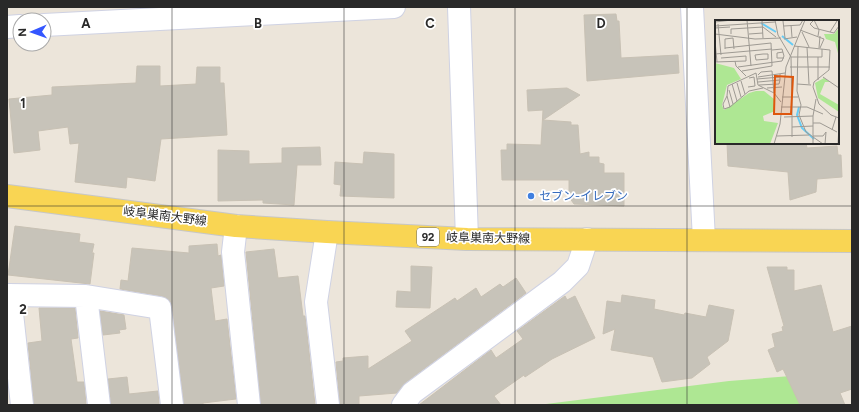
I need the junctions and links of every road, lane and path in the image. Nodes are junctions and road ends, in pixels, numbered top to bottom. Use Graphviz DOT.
graph roads {
  1 [pos="394,7"];
  2 [pos="459,7"];
  3 [pos="692,7"];
  4 [pos="52,25"];
  5 [pos="7,196"];
  6 [pos="236,226"];
  7 [pos="327,232"];
  8 [pos="467,239"];
  9 [pos="587,239"];
  10 [pos="704,240"];
  11 [pos="852,241"];
  12 [pos="9,295"];
  13 [pos="86,296"];
  14 [pos="22,405"];
  15 [pos="99,405"];
  16 [pos="172,405"];
  17 [pos="249,405"];
  18 [pos="328,405"];
  19 [pos="403,405"];
  1 -- 4 [label="street"];
  2 -- 8 [label="street"];
  3 -- 10 [label="street"];
  5 -- 6 [label="main road, 岐阜巣南大野線 / 92"];
  6 -- 7 [label="main road, 岐阜巣南大野線 / 92"];
  6 -- 17 [label="street"];
  7 -- 8 [label="main road, 岐阜巣南大野線 / 92"];
  7 -- 18 [label="street"];
  8 -- 9 [label="main road, 岐阜巣南大野線 / 92"];
  9 -- 10 [label="main road, 岐阜巣南大野線 / 92"];
  9 -- 19 [label="street"];
  10 -- 11 [label="main road, 岐阜巣南大野線 / 92"];
  12 -- 13 [label="street"];
  12 -- 14 [label="street"];
  13 -- 15 [label="street"];
  13 -- 16 [label="street"];
}
